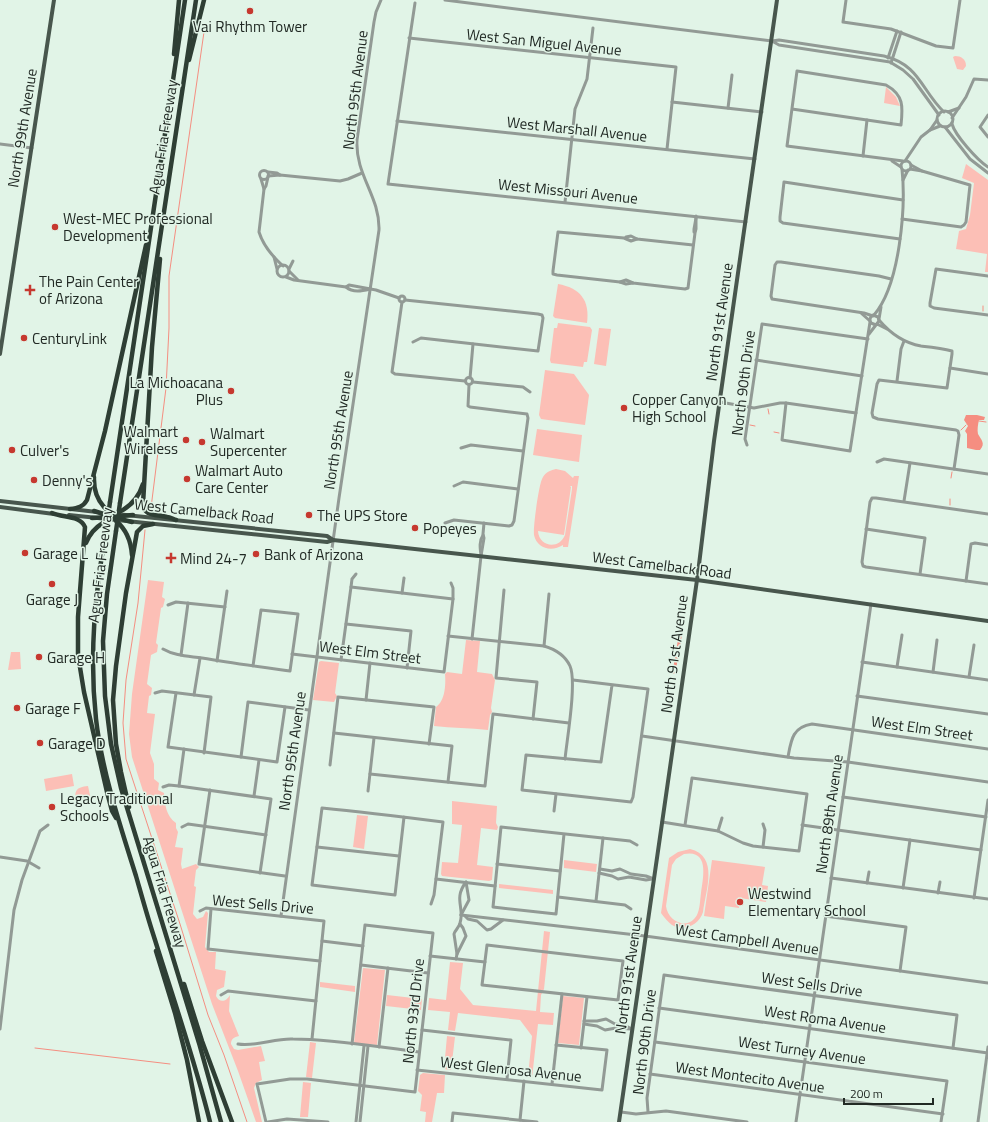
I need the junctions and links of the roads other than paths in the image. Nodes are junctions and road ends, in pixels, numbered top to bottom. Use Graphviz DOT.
graph roads {
  1 [pos="54,0"];
  2 [pos="179,0"];
  3 [pos="185,0"];
  4 [pos="196,0"];
  5 [pos="204,0"];
  6 [pos="381,0"];
  7 [pos="445,0"];
  8 [pos="777,0"];
  9 [pos="846,0"];
  10 [pos="960,0"];
  11 [pos="415,3"];
  12 [pos="593,28"];
  13 [pos="899,31"];
  14 [pos="410,38"];
  15 [pos="772,41"];
  16 [pos="590,58"];
  17 [pos="890,58"];
  18 [pos="889,62"];
  19 [pos="732,75"];
  20 [pos="988,80"];
  21 [pos="172,82"];
  22 [pos="184,83"];
  23 [pos="672,102"];
  24 [pos="728,108"];
  25 [pos="959,108"];
  26 [pos="792,109"];
  27 [pos="762,112"];
  28 [pos="946,112"];
  29 [pos="939,115"];
  30 [pos="988,115"];
  31 [pos="952,118"];
  32 [pos="397,120"];
  33 [pos="867,120"];
  34 [pos="937,120"];
  35 [pos="952,124"];
  36 [pos="940,126"];
  37 [pos="945,127"];
  38 [pos="930,130"];
  39 [pos="988,137"];
  40 [pos="572,140"];
  41 [pos="0,144"];
  42 [pos="32,148"];
  43 [pos="667,149"];
  44 [pos="912,152"];
  45 [pos="862,156"];
  46 [pos="755,159"];
  47 [pos="892,161"];
  48 [pos="904,161"];
  49 [pos="910,163"];
  50 [pos="988,167"];
  51 [pos="902,168"];
  52 [pos="909,170"];
  53 [pos="922,171"];
  54 [pos="268,172"];
  55 [pos="362,173"];
  56 [pos="988,173"];
  57 [pos="280,175"];
  58 [pos="268,177"];
  59 [pos="261,179"];
  60 [pos="903,180"];
  61 [pos="264,189"];
  62 [pos="903,200"];
  63 [pos="565,202"];
  64 [pos="696,216"];
  65 [pos="902,219"];
  66 [pos="746,222"];
  67 [pos="151,226"];
  68 [pos="162,228"];
  69 [pos="900,239"];
  70 [pos="693,245"];
  71 [pos="274,257"];
  72 [pos="284,266"];
  73 [pos="289,270"];
  74 [pos="277,271"];
  75 [pos="988,276"];
  76 [pos="286,277"];
  77 [pos="891,279"];
  78 [pos="298,280"];
  79 [pos="370,289"];
  80 [pos="402,300"];
  81 [pos="881,305"];
  82 [pos="861,313"];
  83 [pos="988,315"];
  84 [pos="874,316"];
  85 [pos="879,319"];
  86 [pos="870,322"];
  87 [pos="876,325"];
  88 [pos="886,329"];
  89 [pos="868,337"];
  90 [pos="904,341"];
  91 [pos="413,342"];
  92 [pos="473,344"];
  93 [pos="0,354"];
  94 [pos="756,360"];
  95 [pos="950,368"];
  96 [pos="988,374"];
  97 [pos="862,376"];
  98 [pos="470,378"];
  99 [pos="465,381"];
  100 [pos="473,382"];
  101 [pos="897,382"];
  102 [pos="469,385"];
  103 [pos="530,392"];
  104 [pos="720,402"];
  105 [pos="786,403"];
  106 [pos="749,407"];
  107 [pos="856,413"];
  108 [pos="747,445"];
  109 [pos="461,448"];
  110 [pos="523,451"];
  111 [pos="877,462"];
  112 [pos="910,463"];
  113 [pos="954,469"];
  114 [pos="94,471"];
  115 [pos="988,474"];
  116 [pos="144,476"];
  117 [pos="454,486"];
  118 [pos="518,489"];
  119 [pos="0,501"];
  120 [pos="904,502"];
  121 [pos="0,507"];
  122 [pos="70,509"];
  123 [pos="94,511"];
  124 [pos="52,513"];
  125 [pos="988,514"];
  126 [pos="133,515"];
  127 [pos="113,517"];
  128 [pos="92,518"];
  129 [pos="176,520"];
  130 [pos="132,522"];
  131 [pos="445,523"];
  132 [pos="484,523"];
  133 [pos="153,524"];
  134 [pos="243,527"];
  135 [pos="197,528"];
  136 [pos="866,529"];
  137 [pos="270,536"];
  138 [pos="333,540"];
  139 [pos="988,545"];
  140 [pos="84,548"];
  141 [pos="481,556"];
  142 [pos="132,558"];
  143 [pos="356,574"];
  144 [pos="920,574"];
  145 [pos="404,578"];
  146 [pos="697,580"];
  147 [pos="966,581"];
  148 [pos="451,583"];
  149 [pos="988,584"];
  150 [pos="350,587"];
  151 [pos="227,590"];
  152 [pos="504,590"];
  153 [pos="402,593"];
  154 [pos="549,594"];
  155 [pos="453,599"];
  156 [pos="188,603"];
  157 [pos="870,604"];
  158 [pos="168,605"];
  159 [pos="225,608"];
  160 [pos="988,621"];
  161 [pos="346,624"];
  162 [pos="902,635"];
  163 [pos="448,636"];
  164 [pos="472,638"];
  165 [pos="937,640"];
  166 [pos="499,642"];
  167 [pos="974,645"];
  168 [pos="544,646"];
  169 [pos="163,649"];
  170 [pos="292,654"];
  171 [pos="181,655"];
  172 [pos="317,657"];
  173 [pos="200,658"];
  174 [pos="340,660"];
  175 [pos="217,661"];
  176 [pos="862,662"];
  177 [pos="370,663"];
  178 [pos="253,666"];
  179 [pos="898,667"];
  180 [pos="407,668"];
  181 [pos="933,672"];
  182 [pos="969,677"];
  183 [pos="573,680"];
  184 [pos="988,680"];
  185 [pos="612,685"];
  186 [pos="156,693"];
  187 [pos="176,693"];
  188 [pos="194,695"];
  189 [pos="857,696"];
  190 [pos="366,700"];
  191 [pos="285,707"];
  192 [pos="309,710"];
  193 [pos="988,714"];
  194 [pos="533,719"];
  195 [pos="569,723"];
  196 [pos="852,730"];
  197 [pos="334,733"];
  198 [pos="642,736"];
  199 [pos="374,738"];
  200 [pos="674,741"];
  201 [pos="429,744"];
  202 [pos="184,749"];
  203 [pos="988,749"];
  204 [pos="204,753"];
  205 [pos="241,757"];
  206 [pos="788,757"];
  207 [pos="565,759"];
  208 [pos="259,760"];
  209 [pos="848,762"];
  210 [pos="330,766"];
  211 [pos="370,774"];
  212 [pos="448,782"];
  213 [pos="988,782"];
  214 [pos="179,786"];
  215 [pos="163,787"];
  216 [pos="210,790"];
  217 [pos="368,791"];
  218 [pos="556,794"];
  219 [pos="254,796"];
  220 [pos="843,797"];
  221 [pos="988,800"];
  222 [pos="554,811"];
  223 [pos="404,817"];
  224 [pos="986,817"];
  225 [pos="722,818"];
  226 [pos="662,822"];
  227 [pos="120,823"];
  228 [pos="131,823"];
  229 [pos="763,824"];
  230 [pos="48,825"];
  231 [pos="685,825"];
  232 [pos="802,825"];
  233 [pos="205,826"];
  234 [pos="182,827"];
  235 [pos="838,830"];
  236 [pos="718,831"];
  237 [pos="564,834"];
  238 [pos="266,835"];
  239 [pos="603,838"];
  240 [pos="910,840"];
  241 [pos="638,845"];
  242 [pos="317,847"];
  243 [pos="762,847"];
  244 [pos="981,850"];
  245 [pos="399,856"];
  246 [pos="0,857"];
  247 [pos="28,862"];
  248 [pos="497,864"];
  249 [pos="39,868"];
  250 [pos="600,869"];
  251 [pos="612,871"];
  252 [pos="560,872"];
  253 [pos="869,872"];
  254 [pos="260,873"];
  255 [pos="599,873"];
  256 [pos="286,876"];
  257 [pos="612,876"];
  258 [pos="831,878"];
  259 [pos="436,879"];
  260 [pos="654,879"];
  261 [pos="466,882"];
  262 [pos="940,882"];
  263 [pos="868,883"];
  264 [pos="495,886"];
  265 [pos="903,888"];
  266 [pos="938,893"];
  267 [pos="558,897"];
  268 [pos="974,898"];
  269 [pos="988,899"];
  270 [pos="596,901"];
  271 [pos="431,904"];
  272 [pos="212,909"];
  273 [pos="631,909"];
  274 [pos="200,911"];
  275 [pos="281,916"];
  276 [pos="463,916"];
  277 [pos="825,916"];
  278 [pos="485,918"];
  279 [pos="503,920"];
  280 [pos="460,924"];
  281 [pos="482,925"];
  282 [pos="166,936"];
  283 [pos="645,936"];
  284 [pos="154,938"];
  285 [pos="322,941"];
  286 [pos="363,946"];
  287 [pos="457,954"];
  288 [pos="430,956"];
  289 [pos="456,959"];
  290 [pos="820,960"];
  291 [pos="320,961"];
  292 [pos="485,962"];
  293 [pos="361,965"];
  294 [pos="388,968"];
  295 [pos="900,971"];
  296 [pos="428,973"];
  297 [pos="664,975"];
  298 [pos="988,983"];
  299 [pos="562,994"];
  300 [pos="221,995"];
  301 [pos="815,995"];
  302 [pos="587,997"];
  303 [pos="316,1001"];
  304 [pos="659,1008"];
  305 [pos="600,1020"];
  306 [pos="584,1022"];
  307 [pos="600,1028"];
  308 [pos="0,1029"];
  309 [pos="632,1029"];
  310 [pos="810,1029"];
  311 [pos="422,1030"];
  312 [pos="312,1039"];
  313 [pos="654,1042"];
  314 [pos="238,1044"];
  315 [pos="352,1044"];
  316 [pos="556,1045"];
  317 [pos="366,1046"];
  318 [pos="379,1047"];
  319 [pos="988,1047"];
  320 [pos="581,1048"];
  321 [pos="952,1048"];
  322 [pos="419,1052"];
  323 [pos="988,1053"];
  324 [pos="805,1062"];
  325 [pos="417,1070"];
  326 [pos="650,1074"];
  327 [pos="507,1080"];
  328 [pos="524,1081"];
  329 [pos="552,1084"];
  330 [pos="362,1086"];
  331 [pos="983,1088"];
  332 [pos="988,1089"];
  333 [pos="800,1094"];
  334 [pos="621,1112"];
  335 [pos="648,1112"];
  336 [pos="942,1114"];
  337 [pos="520,1120"];
  338 [pos="199,1122"];
  339 [pos="210,1122"];
  340 [pos="221,1122"];
  341 [pos="232,1122"];
  342 [pos="267,1122"];
  343 [pos="328,1122"];
  344 [pos="356,1122"];
  345 [pos="360,1122"];
  346 [pos="452,1122"];
  347 [pos="537,1122"];
  348 [pos="619,1122"];
  349 [pos="747,1122"];
  350 [pos="796,1122"];
  351 [pos="941,1122"];
  352 [pos="978,1122"];
  1 -- 42 [label="main road, North 99th Avenue"];
  2 -- 21 [label="highway"];
  3 -- 21 [label="highway, Agua Fria Freeway"];
  4 -- 22 [label="highway, Agua Fria Freeway"];
  5 -- 22 [label="highway"];
  6 -- 55 [label="street, North 95th Avenue"];
  7 -- 15 [label="street"];
  8 -- 15 [label="main road, North 91st Avenue"];
  9 -- 13 [label="street"];
  10 -- 13 [label="street"];
  11 -- 14 [label="street"];
  12 -- 16 [label="street"];
  13 -- 17 [label="street"];
  14 -- 16 [label="street, West San Miguel Avenue"];
  14 -- 32 [label="street"];
  15 -- 17 [label="street"];
  15 -- 18 [label="street"];
  15 -- 27 [label="main road, North 91st Avenue"];
  16 -- 23 [label="street, West San Miguel Avenue"];
  16 -- 40 [label="street"];
  17 -- 18 [label="street"];
  17 -- 28 [label="street"];
  18 -- 29 [label="street"];
  19 -- 24 [label="street"];
  20 -- 25 [label="street"];
  21 -- 67 [label="highway, Agua Fria Freeway"];
  22 -- 68 [label="highway, Agua Fria Freeway"];
  23 -- 24 [label="street"];
  23 -- 43 [label="street"];
  24 -- 27 [label="street"];
  25 -- 28 [label="street"];
  25 -- 31 [label="street"];
  26 -- 33 [label="street"];
  26 -- 33 [label="street"];
  26 -- 45 [label="street"];
  27 -- 46 [label="main road, North 91st Avenue"];
  28 -- 29 [label="street"];
  28 -- 31 [label="street"];
  29 -- 34 [label="street"];
  30 -- 39 [label="street"];
  31 -- 35 [label="street"];
  32 -- 40 [label="street, West Marshall Avenue"];
  32 -- 63 [label="street, West Missouri Avenue"];
  33 -- 45 [label="street"];
  34 -- 36 [label="street"];
  34 -- 38 [label="street"];
  35 -- 37 [label="street"];
  35 -- 50 [label="street"];
  36 -- 37 [label="street"];
  36 -- 38 [label="street"];
  37 -- 56 [label="street"];
  38 -- 44 [label="street"];
  40 -- 43 [label="street, West Marshall Avenue"];
  40 -- 63 [label="street"];
  41 -- 42 [label="street"];
  42 -- 93 [label="main road, North 99th Avenue"];
  43 -- 46 [label="street, West Marshall Avenue"];
  44 -- 48 [label="street"];
  44 -- 49 [label="street"];
  45 -- 47 [label="street"];
  46 -- 66 [label="main road, North 91st Avenue"];
  47 -- 48 [label="street"];
  47 -- 51 [label="street"];
  48 -- 49 [label="street"];
  48 -- 51 [label="street"];
  49 -- 52 [label="street"];
  49 -- 53 [label="street"];
  51 -- 52 [label="street"];
  51 -- 60 [label="street"];
  52 -- 53 [label="street"];
  52 -- 60 [label="street"];
  53 -- 65 [label="street"];
  54 -- 57 [label="street"];
  54 -- 58 [label="street"];
  54 -- 59 [label="street"];
  55 -- 57 [label="street"];
  55 -- 79 [label="street, North 95th Avenue"];
  57 -- 58 [label="street"];
  58 -- 59 [label="street"];
  58 -- 61 [label="street"];
  59 -- 61 [label="street"];
  60 -- 62 [label="street"];
  61 -- 71 [label="street"];
  62 -- 65 [label="street"];
  62 -- 69 [label="street"];
  63 -- 64 [label="street, West Missouri Avenue"];
  64 -- 66 [label="street, West Missouri Avenue"];
  64 -- 70 [label="street"];
  65 -- 69 [label="street"];
  66 -- 104 [label="main road, North 91st Avenue"];
  67 -- 114 [label="highway"];
  67 -- 227 [label="highway, Agua Fria Freeway, bridge"];
  68 -- 116 [label="highway"];
  68 -- 228 [label="highway, Agua Fria Freeway, bridge"];
  69 -- 77 [label="street"];
  70 -- 70 [label="street"];
  71 -- 72 [label="street"];
  71 -- 74 [label="street"];
  72 -- 73 [label="street"];
  72 -- 73 [label="street"];
  72 -- 74 [label="street"];
  73 -- 76 [label="street"];
  73 -- 78 [label="street"];
  74 -- 76 [label="street"];
  75 -- 83 [label="street"];
  76 -- 78 [label="street"];
  77 -- 81 [label="street"];
  77 -- 82 [label="street"];
  78 -- 79 [label="street"];
  79 -- 80 [label="street"];
  79 -- 138 [label="street, North 95th Avenue"];
  80 -- 92 [label="street"];
  80 -- 99 [label="street"];
  81 -- 84 [label="street"];
  81 -- 85 [label="street"];
  82 -- 84 [label="street"];
  82 -- 86 [label="street"];
  84 -- 85 [label="street"];
  84 -- 86 [label="street"];
  85 -- 87 [label="street"];
  85 -- 88 [label="street"];
  86 -- 87 [label="street"];
  86 -- 89 [label="street"];
  87 -- 88 [label="street"];
  87 -- 89 [label="street"];
  88 -- 90 [label="street"];
  89 -- 94 [label="street, North 90th Drive"];
  89 -- 97 [label="street"];
  90 -- 95 [label="street"];
  90 -- 101 [label="street"];
  91 -- 92 [label="street"];
  92 -- 98 [label="street"];
  94 -- 97 [label="street"];
  94 -- 106 [label="street, North 90th Drive"];
  95 -- 96 [label="street"];
  95 -- 101 [label="street"];
  97 -- 107 [label="street"];
  98 -- 99 [label="street"];
  98 -- 100 [label="street"];
  99 -- 102 [label="street"];
  100 -- 102 [label="street"];
  100 -- 103 [label="street"];
  101 -- 113 [label="street"];
  102 -- 110 [label="street"];
  104 -- 106 [label="street"];
  104 -- 146 [label="main road, North 91st Avenue"];
  105 -- 106 [label="street"];
  105 -- 107 [label="street"];
  105 -- 107 [label="street"];
  106 -- 108 [label="street, North 90th Drive"];
  109 -- 110 [label="street"];
  110 -- 118 [label="street"];
  111 -- 112 [label="street"];
  112 -- 113 [label="street"];
  112 -- 120 [label="street"];
  113 -- 115 [label="street"];
  114 -- 122 [label="highway"];
  114 -- 127 [label="highway"];
  116 -- 127 [label="highway"];
  116 -- 129 [label="highway"];
  117 -- 118 [label="street"];
  118 -- 132 [label="street"];
  119 -- 122 [label="main road"];
  120 -- 125 [label="street"];
  120 -- 136 [label="street"];
  121 -- 124 [label="main road"];
  122 -- 123 [label="main road"];
  123 -- 127 [label="highway"];
  124 -- 128 [label="main road"];
  124 -- 140 [label="highway"];
  126 -- 127 [label="highway"];
  126 -- 129 [label="main road, West Camelback Road"];
  127 -- 128 [label="highway"];
  127 -- 130 [label="highway"];
  127 -- 140 [label="highway"];
  127 -- 142 [label="highway"];
  129 -- 134 [label="main road, West Camelback Road"];
  130 -- 133 [label="main road, West Camelback Road"];
  131 -- 132 [label="street"];
  132 -- 141 [label="street"];
  133 -- 135 [label="main road, West Camelback Road"];
  133 -- 142 [label="highway"];
  134 -- 135 [label="main road"];
  134 -- 137 [label="main road"];
  134 -- 138 [label="main road, West Camelback Road"];
  135 -- 137 [label="main road, West Camelback Road"];
  136 -- 144 [label="street"];
  136 -- 144 [label="street"];
  137 -- 138 [label="main road, West Camelback Road"];
  138 -- 141 [label="main road, West Camelback Road"];
  138 -- 172 [label="street, North 95th Avenue"];
  139 -- 147 [label="street"];
  140 -- 227 [label="highway"];
  141 -- 146 [label="main road, West Camelback Road"];
  141 -- 164 [label="street"];
  142 -- 228 [label="highway"];
  143 -- 150 [label="street"];
  144 -- 147 [label="street"];
  145 -- 153 [label="street"];
  146 -- 157 [label="main road, West Camelback Road"];
  146 -- 200 [label="main road, North 91st Avenue"];
  147 -- 149 [label="street"];
  148 -- 155 [label="street"];
  150 -- 153 [label="street"];
  150 -- 161 [label="street"];
  151 -- 159 [label="street"];
  152 -- 166 [label="street"];
  153 -- 155 [label="street"];
  154 -- 168 [label="street"];
  155 -- 163 [label="street"];
  156 -- 158 [label="street"];
  156 -- 159 [label="street"];
  156 -- 171 [label="street"];
  157 -- 160 [label="main road, West Camelback Road"];
  157 -- 176 [label="street, North 89th Avenue"];
  159 -- 175 [label="street"];
  161 -- 174 [label="street"];
  161 -- 180 [label="street"];
  162 -- 179 [label="street"];
  163 -- 164 [label="street"];
  163 -- 180 [label="street, West Elm Street"];
  164 -- 166 [label="street"];
  165 -- 181 [label="street"];
  166 -- 168 [label="street"];
  166 -- 194 [label="street"];
  167 -- 182 [label="street"];
  168 -- 183 [label="street"];
  169 -- 171 [label="street"];
  170 -- 172 [label="street, West Elm Street"];
  170 -- 178 [label="street"];
  170 -- 178 [label="street"];
  171 -- 173 [label="street"];
  172 -- 174 [label="street, West Elm Street"];
  172 -- 192 [label="street, North 95th Avenue"];
  173 -- 175 [label="street"];
  173 -- 188 [label="street"];
  174 -- 177 [label="street, West Elm Street"];
  175 -- 178 [label="street"];
  176 -- 179 [label="street"];
  176 -- 189 [label="street, North 89th Avenue"];
  177 -- 180 [label="street, West Elm Street"];
  177 -- 190 [label="street"];
  179 -- 181 [label="street"];
  181 -- 182 [label="street"];
  182 -- 184 [label="street"];
  183 -- 185 [label="street"];
  183 -- 195 [label="street"];
  185 -- 198 [label="street"];
  185 -- 207 [label="street"];
  186 -- 187 [label="street"];
  187 -- 188 [label="street"];
  187 -- 202 [label="street"];
  188 -- 204 [label="street"];
  189 -- 193 [label="street"];
  189 -- 196 [label="street, North 89th Avenue"];
  190 -- 197 [label="street"];
  190 -- 201 [label="street"];
  191 -- 192 [label="street"];
  191 -- 205 [label="street"];
  191 -- 208 [label="street"];
  192 -- 256 [label="street, North 95th Avenue"];
  194 -- 195 [label="street"];
  194 -- 212 [label="street"];
  195 -- 207 [label="street"];
  196 -- 203 [label="street, West Elm Street"];
  196 -- 206 [label="street, West Elm Street"];
  196 -- 209 [label="street, North 89th Avenue"];
  197 -- 199 [label="street"];
  197 -- 210 [label="street"];
  198 -- 200 [label="street"];
  198 -- 218 [label="street"];
  199 -- 201 [label="street"];
  199 -- 211 [label="street"];
  200 -- 206 [label="street"];
  200 -- 226 [label="main road, North 91st Avenue"];
  201 -- 212 [label="street"];
  202 -- 204 [label="street"];
  202 -- 214 [label="street"];
  204 -- 205 [label="street"];
  205 -- 208 [label="street"];
  206 -- 209 [label="street"];
  207 -- 218 [label="street"];
  208 -- 219 [label="street"];
  209 -- 213 [label="street"];
  209 -- 220 [label="street, North 89th Avenue"];
  211 -- 212 [label="street"];
  211 -- 217 [label="street"];
  214 -- 215 [label="street"];
  214 -- 216 [label="street"];
  216 -- 219 [label="street"];
  216 -- 233 [label="street"];
  218 -- 222 [label="street"];
  219 -- 238 [label="street"];
  220 -- 224 [label="street"];
  220 -- 235 [label="street, North 89th Avenue"];
  221 -- 224 [label="street"];
  223 -- 242 [label="street"];
  223 -- 245 [label="street"];
  223 -- 259 [label="street"];
  224 -- 244 [label="street"];
  225 -- 236 [label="street"];
  226 -- 231 [label="street"];
  226 -- 260 [label="main road, North 91st Avenue"];
  227 -- 284 [label="highway, Agua Fria Freeway"];
  228 -- 282 [label="highway, Agua Fria Freeway"];
  229 -- 243 [label="street"];
  230 -- 247 [label="street"];
  231 -- 232 [label="street"];
  231 -- 236 [label="street"];
  232 -- 235 [label="street"];
  232 -- 243 [label="street"];
  233 -- 234 [label="street"];
  233 -- 238 [label="street"];
  233 -- 254 [label="street"];
  235 -- 240 [label="street"];
  235 -- 258 [label="street, North 89th Avenue"];
  236 -- 243 [label="street"];
  237 -- 239 [label="street"];
  237 -- 248 [label="street"];
  237 -- 252 [label="street"];
  238 -- 254 [label="street"];
  239 -- 241 [label="street"];
  239 -- 250 [label="street"];
  240 -- 244 [label="street"];
  240 -- 265 [label="street"];
  242 -- 245 [label="street"];
  242 -- 245 [label="street"];
  244 -- 268 [label="street"];
  246 -- 247 [label="street"];
  247 -- 249 [label="street"];
  247 -- 308 [label="street"];
  248 -- 252 [label="street"];
  248 -- 264 [label="street"];
  250 -- 251 [label="street"];
  250 -- 255 [label="street"];
  251 -- 257 [label="street"];
  251 -- 260 [label="street"];
  252 -- 267 [label="street"];
  253 -- 263 [label="street"];
  254 -- 256 [label="street"];
  255 -- 257 [label="street"];
  255 -- 270 [label="street"];
  256 -- 275 [label="street, North 95th Avenue"];
  257 -- 260 [label="street"];
  258 -- 263 [label="street"];
  258 -- 277 [label="street, North 89th Avenue"];
  259 -- 261 [label="street"];
  259 -- 271 [label="street"];
  260 -- 283 [label="main road, North 91st Avenue"];
  261 -- 264 [label="street"];
  261 -- 276 [label="street"];
  261 -- 276 [label="street"];
  262 -- 266 [label="street"];
  263 -- 265 [label="street"];
  264 -- 267 [label="street"];
  265 -- 266 [label="street"];
  266 -- 268 [label="street"];
  267 -- 270 [label="street"];
  268 -- 269 [label="street"];
  270 -- 273 [label="street"];
  272 -- 274 [label="street, West Sells Drive"];
  272 -- 275 [label="street, West Sells Drive"];
  272 -- 291 [label="street"];
  275 -- 285 [label="street, West Sells Drive"];
  276 -- 278 [label="street, West Campbell Avenue"];
  276 -- 280 [label="street"];
  276 -- 281 [label="street"];
  277 -- 290 [label="street, North 89th Avenue"];
  277 -- 295 [label="street"];
  278 -- 279 [label="street, West Campbell Avenue"];
  278 -- 281 [label="street"];
  279 -- 281 [label="street"];
  279 -- 283 [label="street, West Campbell Avenue"];
  280 -- 287 [label="street"];
  280 -- 287 [label="street"];
  282 -- 340 [label="highway, Agua Fria Freeway"];
  282 -- 341 [label="highway"];
  283 -- 290 [label="street, West Campbell Avenue"];
  283 -- 309 [label="main road, North 91st Avenue"];
  284 -- 338 [label="highway"];
  284 -- 339 [label="highway, Agua Fria Freeway"];
  285 -- 286 [label="street"];
  285 -- 291 [label="street"];
  286 -- 288 [label="street, North 93rd Drive"];
  286 -- 293 [label="street"];
  287 -- 289 [label="street"];
  288 -- 289 [label="street"];
  288 -- 296 [label="street, North 93rd Drive"];
  289 -- 292 [label="street"];
  290 -- 295 [label="street, West Campbell Avenue"];
  290 -- 301 [label="street, North 89th Avenue"];
  291 -- 303 [label="street"];
  292 -- 299 [label="street"];
  292 -- 302 [label="street"];
  293 -- 294 [label="street"];
  293 -- 315 [label="street"];
  294 -- 296 [label="street"];
  294 -- 318 [label="street"];
  295 -- 298 [label="street, West Campbell Avenue"];
  296 -- 311 [label="street, North 93rd Drive"];
  297 -- 301 [label="street, West Sells Drive"];
  297 -- 304 [label="street, North 90th Drive"];
  299 -- 302 [label="street"];
  299 -- 316 [label="street"];
  300 -- 303 [label="street"];
  301 -- 310 [label="street, North 89th Avenue"];
  301 -- 321 [label="street, West Sells Drive"];
  302 -- 306 [label="street"];
  303 -- 312 [label="street"];
  304 -- 310 [label="street, West Roma Avenue"];
  304 -- 313 [label="street, North 90th Drive"];
  305 -- 306 [label="street"];
  305 -- 307 [label="street"];
  305 -- 309 [label="street"];
  306 -- 307 [label="street"];
  306 -- 320 [label="street"];
  307 -- 309 [label="street"];
  309 -- 334 [label="main road, North 91st Avenue"];
  310 -- 321 [label="street, West Roma Avenue"];
  310 -- 324 [label="street, North 89th Avenue"];
  311 -- 322 [label="street, North 93rd Drive"];
  311 -- 327 [label="street"];
  312 -- 314 [label="street"];
  312 -- 315 [label="street"];
  313 -- 324 [label="street, West Turney Avenue"];
  313 -- 326 [label="street, North 90th Drive"];
  315 -- 317 [label="street"];
  316 -- 320 [label="street"];
  316 -- 329 [label="street"];
  317 -- 318 [label="street"];
  317 -- 330 [label="street"];
  318 -- 322 [label="street"];
  319 -- 323 [label="street"];
  320 -- 329 [label="street, West Glenrosa Avenue"];
  321 -- 323 [label="street, West Roma Avenue"];
  322 -- 325 [label="street, North 93rd Drive"];
  323 -- 331 [label="street"];
  324 -- 333 [label="street, North 89th Avenue"];
  324 -- 336 [label="street, West Turney Avenue"];
  325 -- 327 [label="street, West Glenrosa Avenue"];
  325 -- 330 [label="street, North 93rd Drive"];
  326 -- 333 [label="street, West Montecito Avenue"];
  326 -- 335 [label="street, North 90th Drive"];
  327 -- 328 [label="street, West Glenrosa Avenue"];
  328 -- 329 [label="street, West Glenrosa Avenue"];
  328 -- 337 [label="street"];
  330 -- 342 [label="street"];
  330 -- 344 [label="street"];
  330 -- 345 [label="street"];
  331 -- 332 [label="street"];
  331 -- 352 [label="street"];
  333 -- 336 [label="street, West Montecito Avenue"];
  333 -- 350 [label="street, North 89th Avenue"];
  334 -- 335 [label="street"];
  334 -- 348 [label="main road, North 91st Avenue"];
  335 -- 349 [label="street"];
  336 -- 351 [label="street"];
  337 -- 346 [label="street"];
  337 -- 347 [label="street"];
  342 -- 343 [label="street"];
}
